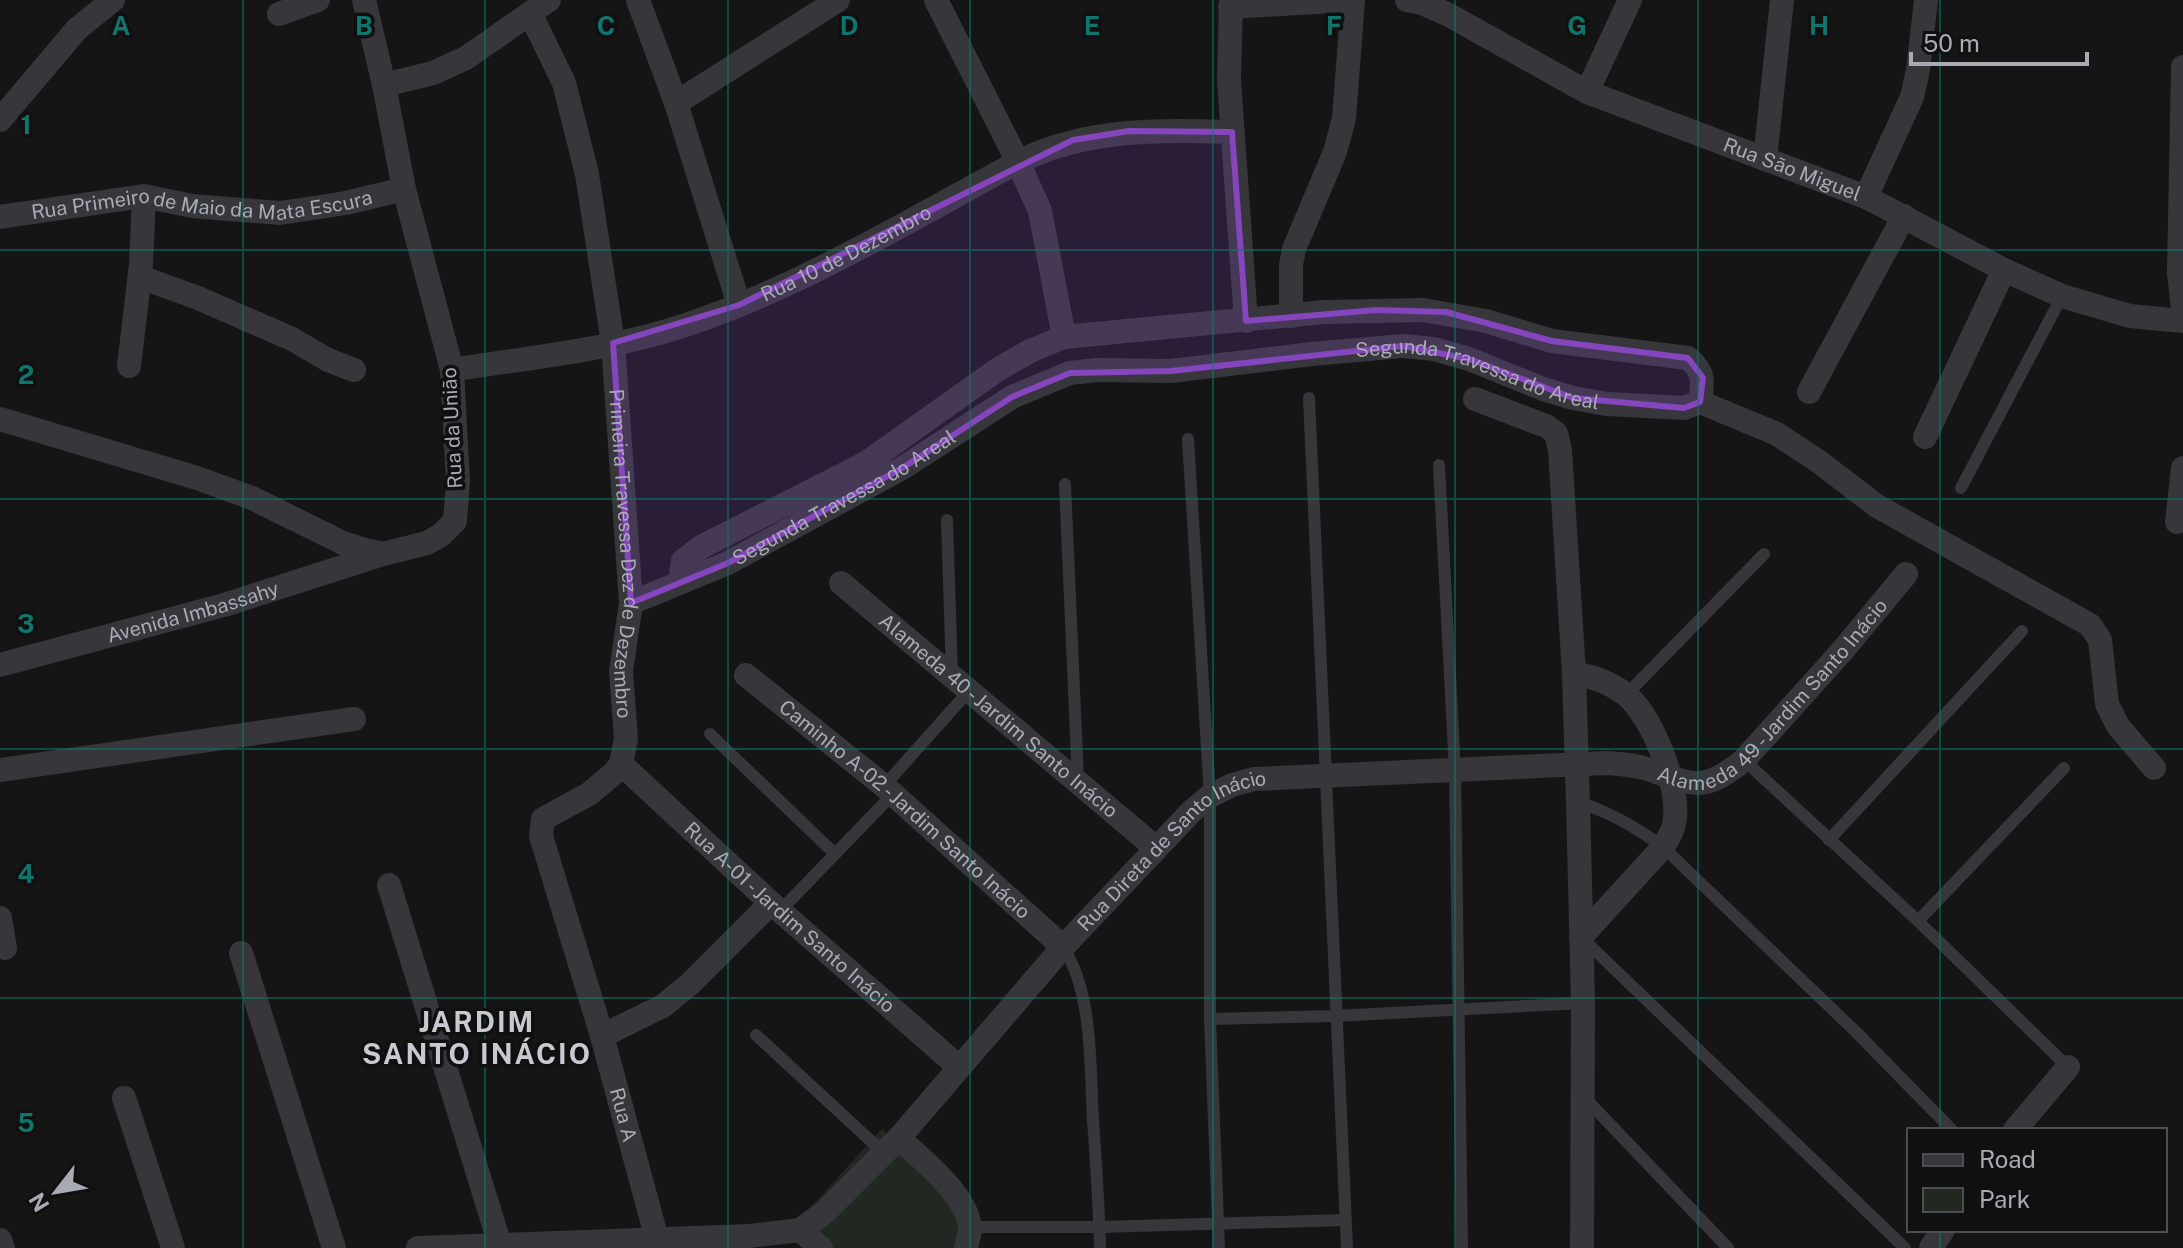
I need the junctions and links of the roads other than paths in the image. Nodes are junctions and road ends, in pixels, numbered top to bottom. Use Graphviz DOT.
graph roads {
  1 [pos="113,0"];
  2 [pos="318,0"];
  3 [pos="364,0"];
  4 [pos="638,0"];
  5 [pos="838,0"];
  6 [pos="936,0"];
  7 [pos="1351,0"];
  8 [pos="1407,0"];
  9 [pos="1630,0"];
  10 [pos="1782,0"];
  11 [pos="1926,0"];
  12 [pos="1230,3"];
  13 [pos="539,7"];
  14 [pos="279,14"];
  15 [pos="2183,67"];
  16 [pos="384,85"];
  17 [pos="1587,92"];
  18 [pos="676,103"];
  19 [pos="0,120"];
  20 [pos="1232,132"];
  21 [pos="1765,159"];
  22 [pos="1018,162"];
  23 [pos="404,189"];
  24 [pos="144,196"];
  25 [pos="1866,197"];
  26 [pos="2182,200"];
  27 [pos="1904,216"];
  28 [pos="0,217"];
  29 [pos="2004,270"];
  30 [pos="140,277"];
  31 [pos="2062,296"];
  32 [pos="739,305"];
  33 [pos="2183,309"];
  34 [pos="1291,316"];
  35 [pos="1246,321"];
  36 [pos="2183,321"];
  37 [pos="1064,337"];
  38 [pos="613,343"];
  39 [pos="129,366"];
  40 [pos="354,370"];
  41 [pos="452,370"];
  42 [pos="1809,392"];
  43 [pos="1309,398"];
  44 [pos="1475,399"];
  45 [pos="1700,402"];
  46 [pos="0,419"];
  47 [pos="1925,437"];
  48 [pos="1188,439"];
  49 [pos="1439,465"];
  50 [pos="2183,468"];
  51 [pos="1065,484"];
  52 [pos="1961,488"];
  53 [pos="947,520"];
  54 [pos="2177,522"];
  55 [pos="383,554"];
  56 [pos="1764,554"];
  57 [pos="1906,574"];
  58 [pos="680,582"];
  59 [pos="841,583"];
  60 [pos="631,603"];
  61 [pos="2022,631"];
  62 [pos="0,665"];
  63 [pos="1574,674"];
  64 [pos="746,675"];
  65 [pos="960,685"];
  66 [pos="1626,695"];
  67 [pos="354,719"];
  68 [pos="710,734"];
  69 [pos="1744,760"];
  70 [pos="621,764"];
  71 [pos="1576,764"];
  72 [pos="2064,768"];
  73 [pos="2154,768"];
  74 [pos="0,770"];
  75 [pos="1455,771"];
  76 [pos="1328,774"];
  77 [pos="1671,779"];
  78 [pos="1078,784"];
  79 [pos="888,790"];
  80 [pos="1210,796"];
  81 [pos="1578,802"];
  82 [pos="1829,840"];
  83 [pos="1663,847"];
  84 [pos="1156,848"];
  85 [pos="835,854"];
  86 [pos="389,885"];
  87 [pos="775,907"];
  88 [pos="0,918"];
  89 [pos="1918,921"];
  90 [pos="1581,937"];
  91 [pos="1063,947"];
  92 [pos="5,948"];
  93 [pos="241,953"];
  94 [pos="1583,1003"];
  95 [pos="1457,1010"];
  96 [pos="1335,1016"];
  97 [pos="1210,1019"];
  98 [pos="756,1035"];
  99 [pos="602,1036"];
  100 [pos="959,1067"];
  101 [pos="2068,1067"];
  102 [pos="1582,1096"];
  103 [pos="124,1098"];
  104 [pos="1950,1128"];
  105 [pos="2017,1128"];
  106 [pos="891,1145"];
  107 [pos="1345,1220"];
  108 [pos="1218,1223"];
  109 [pos="1100,1227"];
  110 [pos="800,1230"];
  111 [pos="968,1238"];
  112 [pos="657,1239"];
  113 [pos="0,1240"];
  114 [pos="742,1242"];
  115 [pos="500,1245"];
  116 [pos="3,1248"];
  117 [pos="173,1248"];
  118 [pos="334,1248"];
  119 [pos="418,1248"];
  120 [pos="821,1248"];
  121 [pos="1100,1248"];
  122 [pos="1219,1248"];
  123 [pos="1347,1248"];
  124 [pos="1462,1248"];
  125 [pos="1582,1248"];
  126 [pos="1728,1248"];
  127 [pos="1905,1248"];
  1 -- 19 [label="street"];
  2 -- 14 [label="street"];
  3 -- 16 [label="street, Rua da União"];
  4 -- 18 [label="street"];
  5 -- 18 [label="street"];
  6 -- 22 [label="street"];
  7 -- 12 [label="street"];
  7 -- 34 [label="street"];
  8 -- 17 [label="street, Rua São Miguel"];
  9 -- 17 [label="street"];
  10 -- 21 [label="street"];
  11 -- 25 [label="street"];
  12 -- 20 [label="street"];
  13 -- 16 [label="street"];
  13 -- 38 [label="street, Primeira Travessa Dez de Dezembro"];
  15 -- 26 [label="street"];
  16 -- 23 [label="street, Rua da União"];
  17 -- 21 [label="street, Rua São Miguel"];
  18 -- 32 [label="street"];
  20 -- 22 [label="street, Rua 10 de Dezembro"];
  20 -- 35 [label="street"];
  21 -- 25 [label="street, Rua São Miguel"];
  22 -- 32 [label="street, Rua 10 de Dezembro"];
  22 -- 37 [label="street"];
  23 -- 24 [label="street, Rua Primeiro de Maio da Mata Escura"];
  23 -- 41 [label="street, Rua da União"];
  24 -- 28 [label="street, Rua Primeiro de Maio da Mata Escura"];
  24 -- 30 [label="street"];
  25 -- 27 [label="street, Rua São Miguel"];
  26 -- 33 [label="street"];
  27 -- 29 [label="street, Rua São Miguel"];
  27 -- 42 [label="street"];
  29 -- 31 [label="street, Rua São Miguel"];
  29 -- 47 [label="street"];
  30 -- 39 [label="street"];
  30 -- 40 [label="street"];
  31 -- 36 [label="street, Rua São Miguel"];
  31 -- 52 [label="lane"];
  32 -- 38 [label="street, Rua 10 de Dezembro"];
  34 -- 35 [label="street"];
  34 -- 45 [label="street"];
  35 -- 37 [label="street"];
  37 -- 58 [label="street"];
  38 -- 41 [label="street, Rua 10 de Dezembro"];
  38 -- 60 [label="street, Primeira Travessa Dez de Dezembro"];
  41 -- 55 [label="street, Rua da União"];
  43 -- 76 [label="lane"];
  44 -- 63 [label="street"];
  45 -- 58 [label="street, Segunda Travessa do Areal"];
  45 -- 73 [label="street"];
  46 -- 55 [label="street, Rua da União"];
  48 -- 80 [label="lane"];
  49 -- 75 [label="lane"];
  50 -- 54 [label="street"];
  51 -- 78 [label="lane"];
  53 -- 65 [label="lane"];
  55 -- 62 [label="street, Avenida Imbassahy"];
  56 -- 66 [label="lane"];
  57 -- 69 [label="street, Alameda 49 - Jardim Santo Inácio"];
  58 -- 60 [label="street, Segunda Travessa do Areal"];
  59 -- 65 [label="street, Alameda 40 - Jardim Santo Inácio"];
  60 -- 70 [label="street, Primeira Travessa Dez de Dezembro"];
  61 -- 82 [label="lane"];
  63 -- 66 [label="street"];
  63 -- 71 [label="street"];
  64 -- 79 [label="street, Caminho A-02 - Jardim Santo Inácio"];
  65 -- 78 [label="street, Alameda 40 - Jardim Santo Inácio"];
  65 -- 79 [label="lane"];
  66 -- 77 [label="street"];
  67 -- 74 [label="street"];
  68 -- 85 [label="lane"];
  69 -- 77 [label="street, Alameda 49 - Jardim Santo Inácio"];
  69 -- 82 [label="lane"];
  70 -- 87 [label="street, Rua A-01 - Jardim Santo Inácio"];
  70 -- 99 [label="street, Rua A"];
  71 -- 75 [label="street, Rua Direta de Santo Inácio"];
  71 -- 77 [label="street, Alameda 49 - Jardim Santo Inácio"];
  71 -- 81 [label="street"];
  72 -- 89 [label="lane"];
  75 -- 76 [label="street, Rua Direta de Santo Inácio"];
  75 -- 95 [label="lane"];
  76 -- 80 [label="street, Rua Direta de Santo Inácio"];
  76 -- 96 [label="lane"];
  77 -- 83 [label="street"];
  78 -- 84 [label="street, Alameda 40 - Jardim Santo Inácio"];
  79 -- 85 [label="lane"];
  79 -- 91 [label="street, Caminho A-02 - Jardim Santo Inácio"];
  80 -- 84 [label="street, Rua Direta de Santo Inácio"];
  80 -- 97 [label="lane"];
  81 -- 83 [label="lane"];
  81 -- 90 [label="street"];
  82 -- 89 [label="lane"];
  83 -- 90 [label="street"];
  83 -- 104 [label="lane"];
  84 -- 91 [label="street, Rua Direta de Santo Inácio"];
  85 -- 87 [label="lane"];
  86 -- 115 [label="street"];
  87 -- 99 [label="street"];
  87 -- 100 [label="street, Rua A-01 - Jardim Santo Inácio"];
  88 -- 92 [label="street"];
  89 -- 101 [label="lane"];
  90 -- 94 [label="street"];
  90 -- 127 [label="lane"];
  91 -- 100 [label="street, Rua Direta de Santo Inácio"];
  91 -- 109 [label="lane"];
  93 -- 118 [label="street"];
  94 -- 95 [label="lane"];
  94 -- 102 [label="street"];
  95 -- 96 [label="lane"];
  95 -- 124 [label="lane"];
  96 -- 97 [label="lane"];
  96 -- 107 [label="lane"];
  97 -- 108 [label="lane"];
  98 -- 106 [label="lane"];
  99 -- 112 [label="street, Rua A"];
  100 -- 106 [label="street, Rua Direta de Santo Inácio"];
  101 -- 105 [label="street"];
  102 -- 125 [label="street"];
  102 -- 126 [label="lane"];
  103 -- 117 [label="street"];
  106 -- 110 [label="street, Rua Direta de Santo Inácio"];
  106 -- 111 [label="street"];
  107 -- 108 [label="lane"];
  107 -- 123 [label="lane"];
  108 -- 109 [label="lane"];
  108 -- 122 [label="lane"];
  109 -- 111 [label="lane"];
  109 -- 121 [label="lane"];
  110 -- 114 [label="street"];
  110 -- 120 [label="street"];
  112 -- 114 [label="street"];
  112 -- 115 [label="street"];
  113 -- 116 [label="street"];
  115 -- 119 [label="street"];
}
